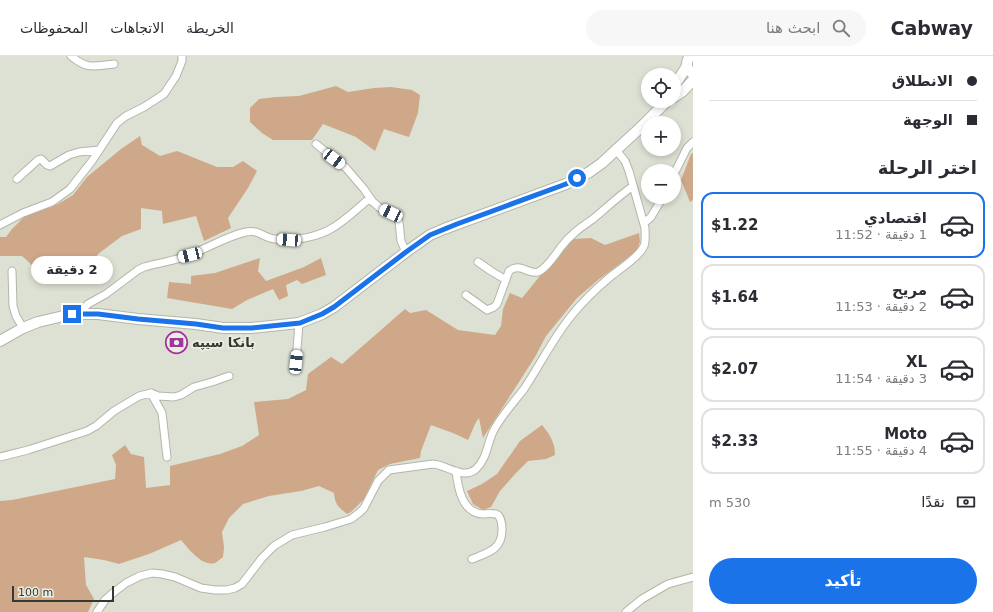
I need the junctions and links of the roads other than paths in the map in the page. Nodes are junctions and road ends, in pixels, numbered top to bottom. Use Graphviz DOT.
graph roads {
  1 [pos="71,56"];
  2 [pos="182,56"];
  3 [pos="689,62"];
  4 [pos="114,64"];
  5 [pos="681,75"];
  6 [pos="693,80"];
  7 [pos="681,92"];
  8 [pos="660,108"];
  9 [pos="693,142"];
  10 [pos="316,144"];
  11 [pos="99,150"];
  12 [pos="616,150"];
  13 [pos="679,164"];
  14 [pos="17,179"];
  15 [pos="633,186"];
  16 [pos="370,198"];
  17 [pos="659,204"];
  18 [pos="644,223"];
  19 [pos="0,225"];
  20 [pos="406,252"];
  21 [pos="478,262"];
  22 [pos="12,271"];
  23 [pos="506,280"];
  24 [pos="466,295"];
  25 [pos="82,314"];
  26 [pos="300,323"];
  27 [pos="23,328"];
  28 [pos="0,341"];
  29 [pos="296,362"];
  30 [pos="229,376"];
  31 [pos="151,393"];
  32 [pos="0,457"];
  33 [pos="168,458"];
  34 [pos="456,471"];
  35 [pos="472,560"];
  36 [pos="693,577"];
  37 [pos="97,612"];
  38 [pos="626,612"];
  1 -- 4 [label="street"];
  2 -- 11 [label="street"];
  3 -- 5 [label="street"];
  6 -- 7 [label="street"];
  8 -- 12 [label="street"];
  9 -- 13 [label="street"];
  10 -- 16 [label="street"];
  11 -- 14 [label="street"];
  11 -- 19 [label="street"];
  12 -- 15 [label="street"];
  12 -- 20 [label="street"];
  15 -- 18 [label="street"];
  15 -- 23 [label="street"];
  16 -- 20 [label="street"];
  16 -- 25 [label="street"];
  17 -- 18 [label="street"];
  18 -- 34 [label="street"];
  20 -- 26 [label="street"];
  21 -- 23 [label="street"];
  22 -- 27 [label="street"];
  23 -- 24 [label="street"];
  25 -- 26 [label="street"];
  25 -- 27 [label="street"];
  26 -- 29 [label="street"];
  27 -- 28 [label="street"];
  30 -- 31 [label="street"];
  31 -- 32 [label="street"];
  31 -- 33 [label="street"];
  34 -- 35 [label="street"];
  34 -- 37 [label="street"];
  36 -- 38 [label="street"];
}
